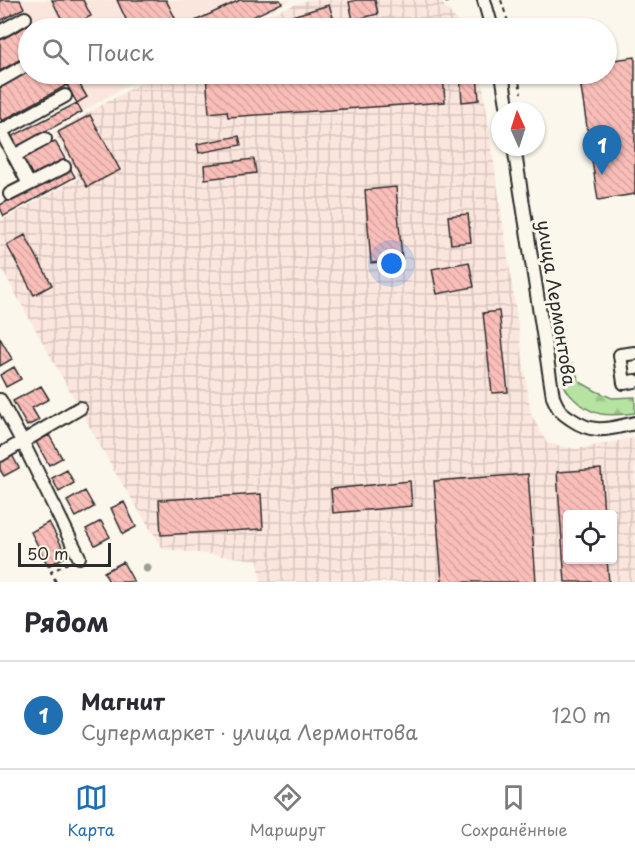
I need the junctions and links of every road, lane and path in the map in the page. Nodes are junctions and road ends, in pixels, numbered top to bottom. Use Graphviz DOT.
graph roads {
  1 [pos="449,0"];
  2 [pos="484,0"];
  3 [pos="501,0"];
  4 [pos="446,3"];
  5 [pos="489,18"];
  6 [pos="507,18"];
  7 [pos="18,22"];
  8 [pos="0,32"];
  9 [pos="18,70"];
  10 [pos="0,80"];
  11 [pos="504,84"];
  12 [pos="520,84"];
  13 [pos="521,93"];
  14 [pos="64,96"];
  15 [pos="507,102"];
  16 [pos="0,130"];
  17 [pos="45,139"];
  18 [pos="14,156"];
  19 [pos="514,156"];
  20 [pos="64,167"];
  21 [pos="29,184"];
  22 [pos="10,194"];
  23 [pos="635,353"];
  24 [pos="635,381"];
  25 [pos="0,400"];
  26 [pos="80,408"];
  27 [pos="635,423"];
  28 [pos="23,442"];
  29 [pos="0,455"];
  30 [pos="79,557"];
  31 [pos="56,582"];
  1 -- 4 [label="path"];
  2 -- 5 [label="street"];
  3 -- 6 [label="path"];
  7 -- 8 [label="street"];
  9 -- 10 [label="street"];
  11 -- 15 [label="street"];
  12 -- 13 [label="path"];
  14 -- 16 [label="street"];
  16 -- 18 [label="street"];
  17 -- 18 [label="street"];
  18 -- 21 [label="street"];
  19 -- 27 [label="street, улица Лермонтова"];
  20 -- 21 [label="street"];
  21 -- 22 [label="street"];
  23 -- 24 [label="street"];
  25 -- 28 [label="street"];
  26 -- 28 [label="street"];
  28 -- 29 [label="street"];
  28 -- 30 [label="street"];
  30 -- 31 [label="path"];
}
